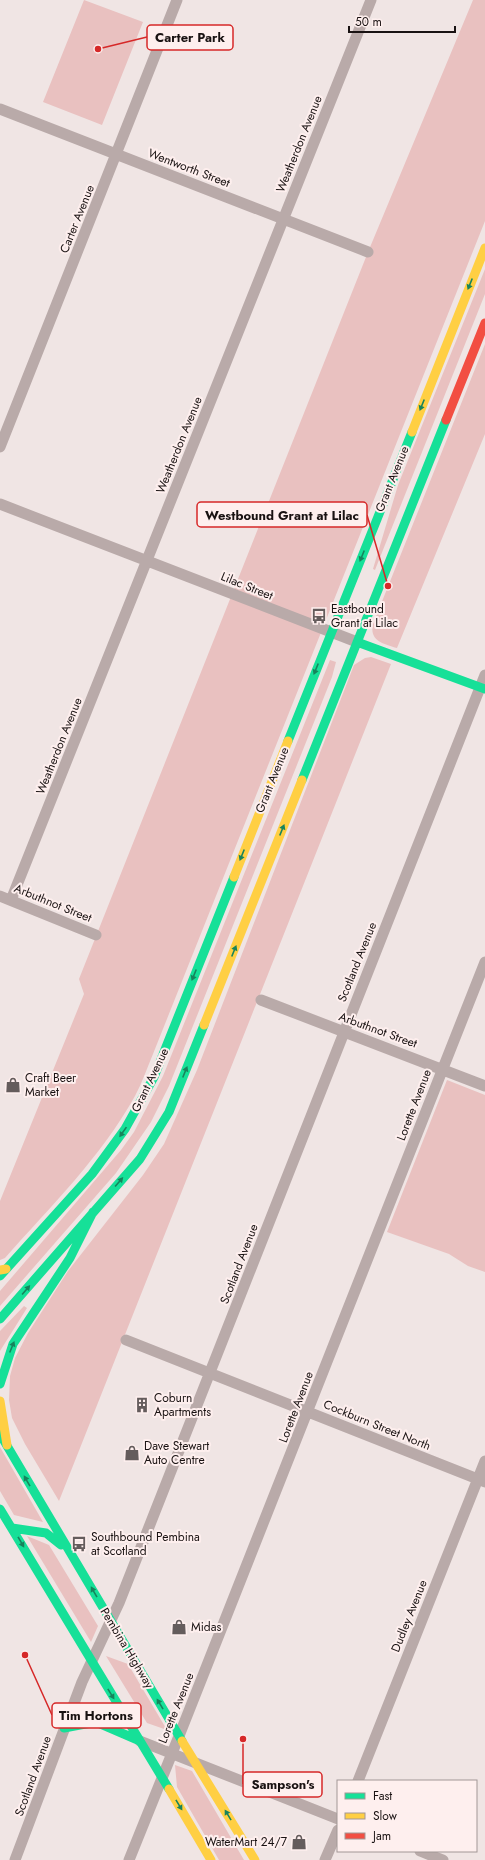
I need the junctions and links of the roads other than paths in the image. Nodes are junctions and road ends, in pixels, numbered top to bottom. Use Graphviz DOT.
graph roads {
  1 [pos="177,0"];
  2 [pos="371,0"];
  3 [pos="0,109"];
  4 [pos="116,154"];
  5 [pos="284,219"];
  6 [pos="485,248"];
  7 [pos="368,252"];
  8 [pos="485,323"];
  9 [pos="0,447"];
  10 [pos="0,504"];
  11 [pos="147,560"];
  12 [pos="330,632"];
  13 [pos="357,642"];
  14 [pos="485,675"];
  15 [pos="483,688"];
  16 [pos="0,896"];
  17 [pos="11,900"];
  18 [pos="96,935"];
  19 [pos="485,962"];
  20 [pos="261,1000"];
  21 [pos="343,1031"];
  22 [pos="443,1068"];
  23 [pos="485,1086"];
  24 [pos="93,1212"];
  25 [pos="2,1272"];
  26 [pos="0,1318"];
  27 [pos="126,1340"];
  28 [pos="210,1373"];
  29 [pos="0,1384"];
  30 [pos="0,1401"];
  31 [pos="308,1412"];
  32 [pos="0,1434"];
  33 [pos="7,1447"];
  34 [pos="485,1460"];
  35 [pos="481,1480"];
  36 [pos="0,1509"];
  37 [pos="12,1528"];
  38 [pos="71,1552"];
  39 [pos="111,1622"];
  40 [pos="91,1661"];
  41 [pos="64,1728"];
  42 [pos="179,1736"];
  43 [pos="140,1741"];
  44 [pos="172,1753"];
  45 [pos="197,1763"];
  46 [pos="162,1777"];
  47 [pos="358,1780"];
  48 [pos="337,1819"];
  49 [pos="337,1832"];
  50 [pos="423,1852"];
  51 [pos="15,1860"];
  52 [pos="129,1860"];
  53 [pos="211,1860"];
  54 [pos="255,1860"];
  55 [pos="325,1860"];
  56 [pos="443,1860"];
  1 -- 4 [label="street, Carter Avenue"];
  2 -- 5 [label="street, Weatherdon Avenue"];
  3 -- 4 [label="street, Wentworth Street"];
  4 -- 5 [label="street, Wentworth Street"];
  4 -- 9 [label="street, Carter Avenue"];
  5 -- 7 [label="street, Wentworth Street"];
  5 -- 11 [label="street, Weatherdon Avenue"];
  6 -- 12 [label="main road, Grant Avenue, one-way"];
  8 -- 13 [label="main road"];
  10 -- 11 [label="street, Lilac Street"];
  11 -- 12 [label="street, Lilac Street"];
  11 -- 17 [label="street, Weatherdon Avenue"];
  12 -- 13 [label="street, Lilac Street"];
  12 -- 25 [label="main road, Grant Avenue, one-way"];
  13 -- 15 [label="main road, Lilac Street"];
  24 -- 13 [label="main road, one-way"];
  14 -- 15 [label="street, Scotland Avenue"];
  15 -- 21 [label="street, Scotland Avenue"];
  16 -- 17 [label="street, Arbuthnot Street"];
  17 -- 18 [label="street, Arbuthnot Street"];
  19 -- 22 [label="street, Lorette Avenue"];
  20 -- 21 [label="street, Arbuthnot Street"];
  21 -- 22 [label="street, Arbuthnot Street"];
  21 -- 28 [label="street, Scotland Avenue"];
  22 -- 23 [label="street, Arbuthnot Street"];
  22 -- 31 [label="street, Lorette Avenue"];
  26 -- 24 [label="main road, one-way"];
  29 -- 24 [label="main road, one-way"];
  27 -- 28 [label="street, Cockburn Street North"];
  28 -- 31 [label="street, Cockburn Street North"];
  28 -- 39 [label="street, Scotland Avenue"];
  30 -- 33 [label="main road"];
  31 -- 35 [label="street, Cockburn Street North"];
  31 -- 42 [label="street, Lorette Avenue"];
  32 -- 33 [label="main road, Pembina Highway"];
  38 -- 33 [label="main road, Pembina Highway, one-way"];
  34 -- 35 [label="street, Dudley Avenue"];
  35 -- 47 [label="street, Dudley Avenue"];
  36 -- 37 [label="main road"];
  37 -- 38 [label="main road"];
  37 -- 40 [label="main road, one-way"];
  39 -- 38 [label="main road, Pembina Highway, one-way"];
  39 -- 40 [label="street, Scotland Avenue"];
  42 -- 39 [label="main road, Pembina Highway, one-way"];
  40 -- 41 [label="street, Scotland Avenue"];
  40 -- 43 [label="main road, one-way"];
  41 -- 43 [label="main road"];
  41 -- 51 [label="street, Scotland Avenue"];
  42 -- 44 [label="street, Lorette Avenue"];
  42 -- 45 [label="main road, Pembina Highway"];
  43 -- 44 [label="street"];
  43 -- 46 [label="main road"];
  44 -- 45 [label="street"];
  44 -- 46 [label="street, Lorette Avenue"];
  45 -- 48 [label="street"];
  54 -- 45 [label="main road, Pembina Highway, one-way"];
  46 -- 52 [label="street, Lorette Avenue"];
  46 -- 53 [label="main road, one-way"];
  49 -- 55 [label="street"];
  50 -- 56 [label="street"];
}
